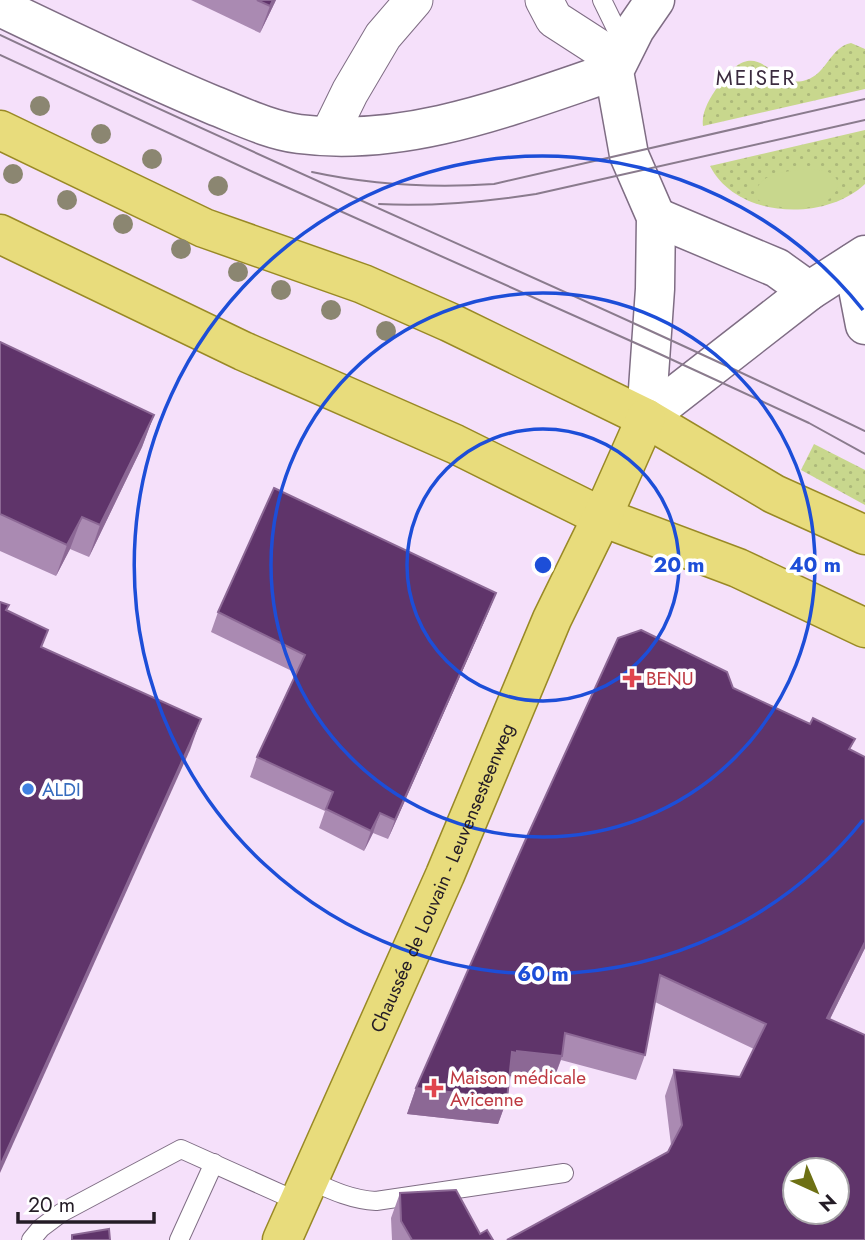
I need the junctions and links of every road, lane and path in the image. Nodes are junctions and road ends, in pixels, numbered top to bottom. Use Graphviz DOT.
graph roads {
  1 [pos="414,0"];
  2 [pos="544,0"];
  3 [pos="602,0"];
  4 [pos="655,0"];
  5 [pos="0,8"];
  6 [pos="620,60"];
  7 [pos="0,130"];
  8 [pos="329,135"];
  9 [pos="656,217"];
  10 [pos="0,234"];
  11 [pos="859,259"];
  12 [pos="809,292"];
  13 [pos="865,325"];
  14 [pos="646,418"];
  15 [pos="602,517"];
  16 [pos="865,535"];
  17 [pos="865,628"];
  18 [pos="214,1163"];
  19 [pos="564,1173"];
  20 [pos="304,1191"];
  21 [pos="31,1240"];
  22 [pos="179,1240"];
  23 [pos="282,1240"];
  1 -- 8 [label="street"];
  2 -- 6 [label="street"];
  3 -- 6 [label="lane"];
  4 -- 6 [label="main road"];
  5 -- 8 [label="main road"];
  6 -- 8 [label="main road"];
  6 -- 9 [label="main road"];
  7 -- 14 [label="main road"];
  9 -- 12 [label="main road"];
  9 -- 14 [label="main road"];
  10 -- 15 [label="main road"];
  11 -- 12 [label="main road"];
  11 -- 13 [label="main road"];
  12 -- 14 [label="main road"];
  14 -- 15 [label="main road, Chaussée de Louvain - Leuvensesteenweg"];
  14 -- 16 [label="main road"];
  15 -- 17 [label="main road"];
  15 -- 20 [label="main road, Chaussée de Louvain - Leuvensesteenweg"];
  18 -- 20 [label="lane"];
  18 -- 21 [label="lane"];
  18 -- 22 [label="lane"];
  19 -- 20 [label="lane"];
  20 -- 23 [label="main road, Chaussée de Louvain - Leuvensesteenweg"];
}
